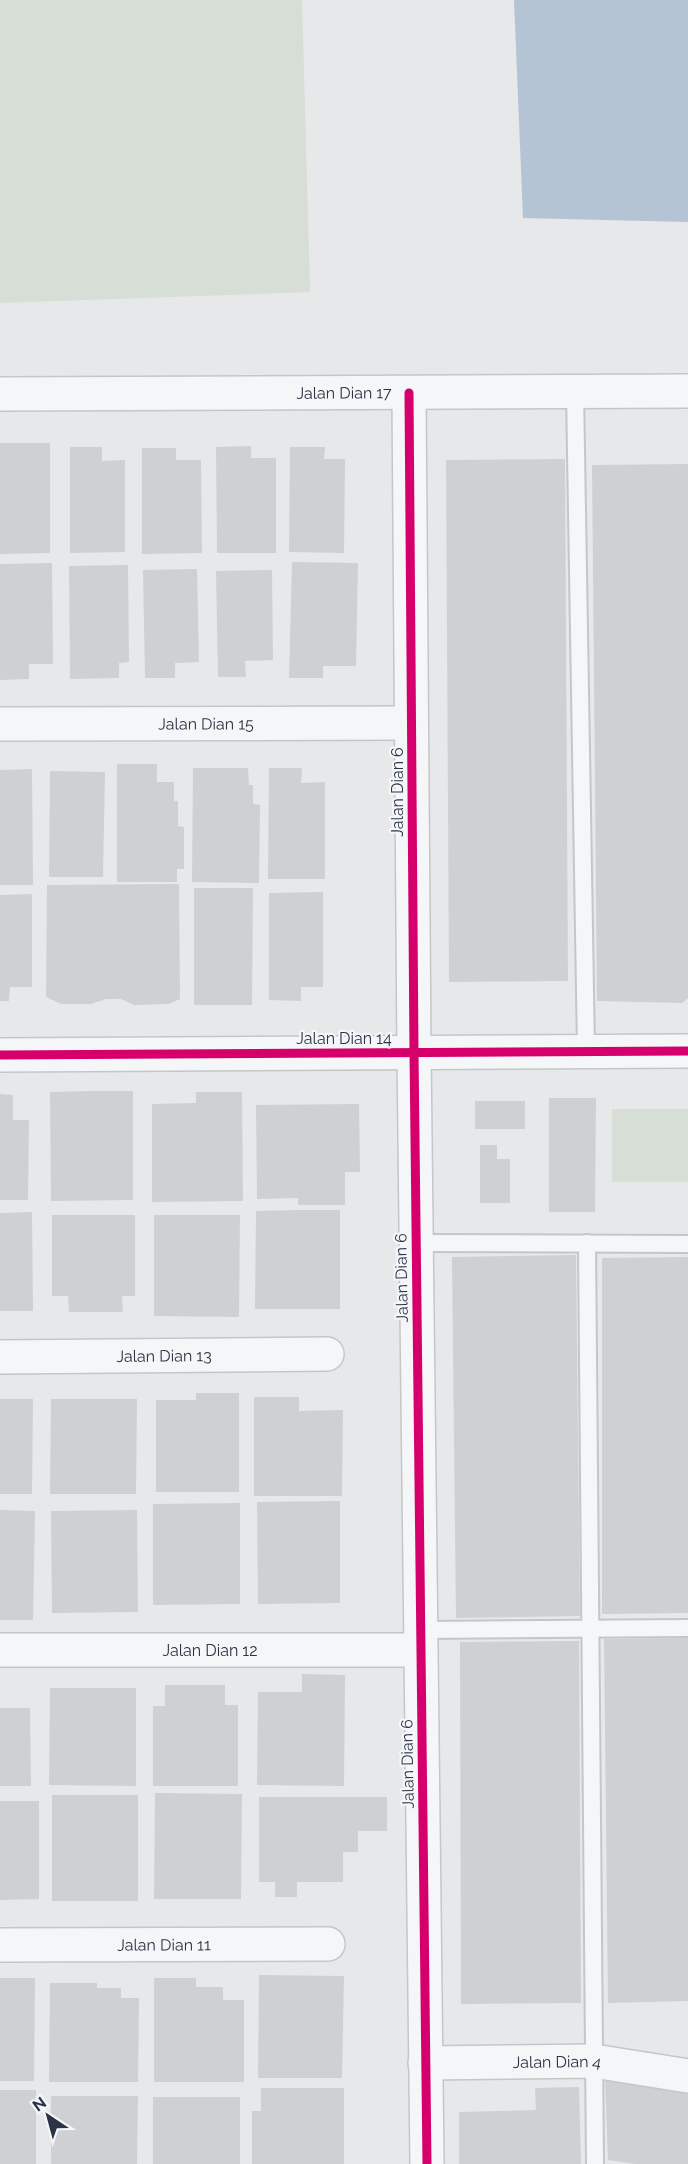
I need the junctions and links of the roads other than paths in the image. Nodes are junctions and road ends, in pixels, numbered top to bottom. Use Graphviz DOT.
graph roads {
  1 [pos="575,391"];
  2 [pos="688,391"];
  3 [pos="409,393"];
  4 [pos="0,394"];
  5 [pos="411,723"];
  6 [pos="0,724"];
  7 [pos="688,1051"];
  8 [pos="586,1052"];
  9 [pos="414,1053"];
  10 [pos="0,1055"];
  11 [pos="416,1243"];
  12 [pos="587,1243"];
  13 [pos="688,1244"];
  14 [pos="327,1354"];
  15 [pos="0,1357"];
  16 [pos="688,1628"];
  17 [pos="590,1629"];
  18 [pos="420,1640"];
  19 [pos="0,1650"];
  20 [pos="328,1944"];
  21 [pos="0,1945"];
  22 [pos="594,2061"];
  23 [pos="425,2063"];
  24 [pos="688,2076"];
  25 [pos="427,2164"];
  26 [pos="595,2164"];
  1 -- 2 [label="street, Jalan Dian 17"];
  1 -- 3 [label="street, Jalan Dian 17"];
  1 -- 8 [label="lane"];
  3 -- 4 [label="street, Jalan Dian 17"];
  3 -- 5 [label="street, Jalan Dian 6"];
  5 -- 6 [label="street, Jalan Dian 15"];
  5 -- 9 [label="street, Jalan Dian 6"];
  7 -- 8 [label="street, Jalan Dian 14"];
  8 -- 9 [label="street, Jalan Dian 14"];
  9 -- 10 [label="street, Jalan Dian 14"];
  9 -- 11 [label="street, Jalan Dian 6"];
  11 -- 12 [label="lane"];
  11 -- 18 [label="street, Jalan Dian 6"];
  12 -- 13 [label="lane"];
  12 -- 17 [label="lane"];
  14 -- 15 [label="street, Jalan Dian 13"];
  16 -- 17 [label="lane"];
  17 -- 18 [label="lane"];
  17 -- 22 [label="lane"];
  18 -- 19 [label="street, Jalan Dian 12"];
  18 -- 23 [label="street, Jalan Dian 6"];
  20 -- 21 [label="street, Jalan Dian 11"];
  22 -- 23 [label="street, Jalan Dian 4"];
  22 -- 24 [label="street, Jalan Dian 4"];
  22 -- 26 [label="lane"];
  23 -- 25 [label="street, Jalan Dian 6"];
}
